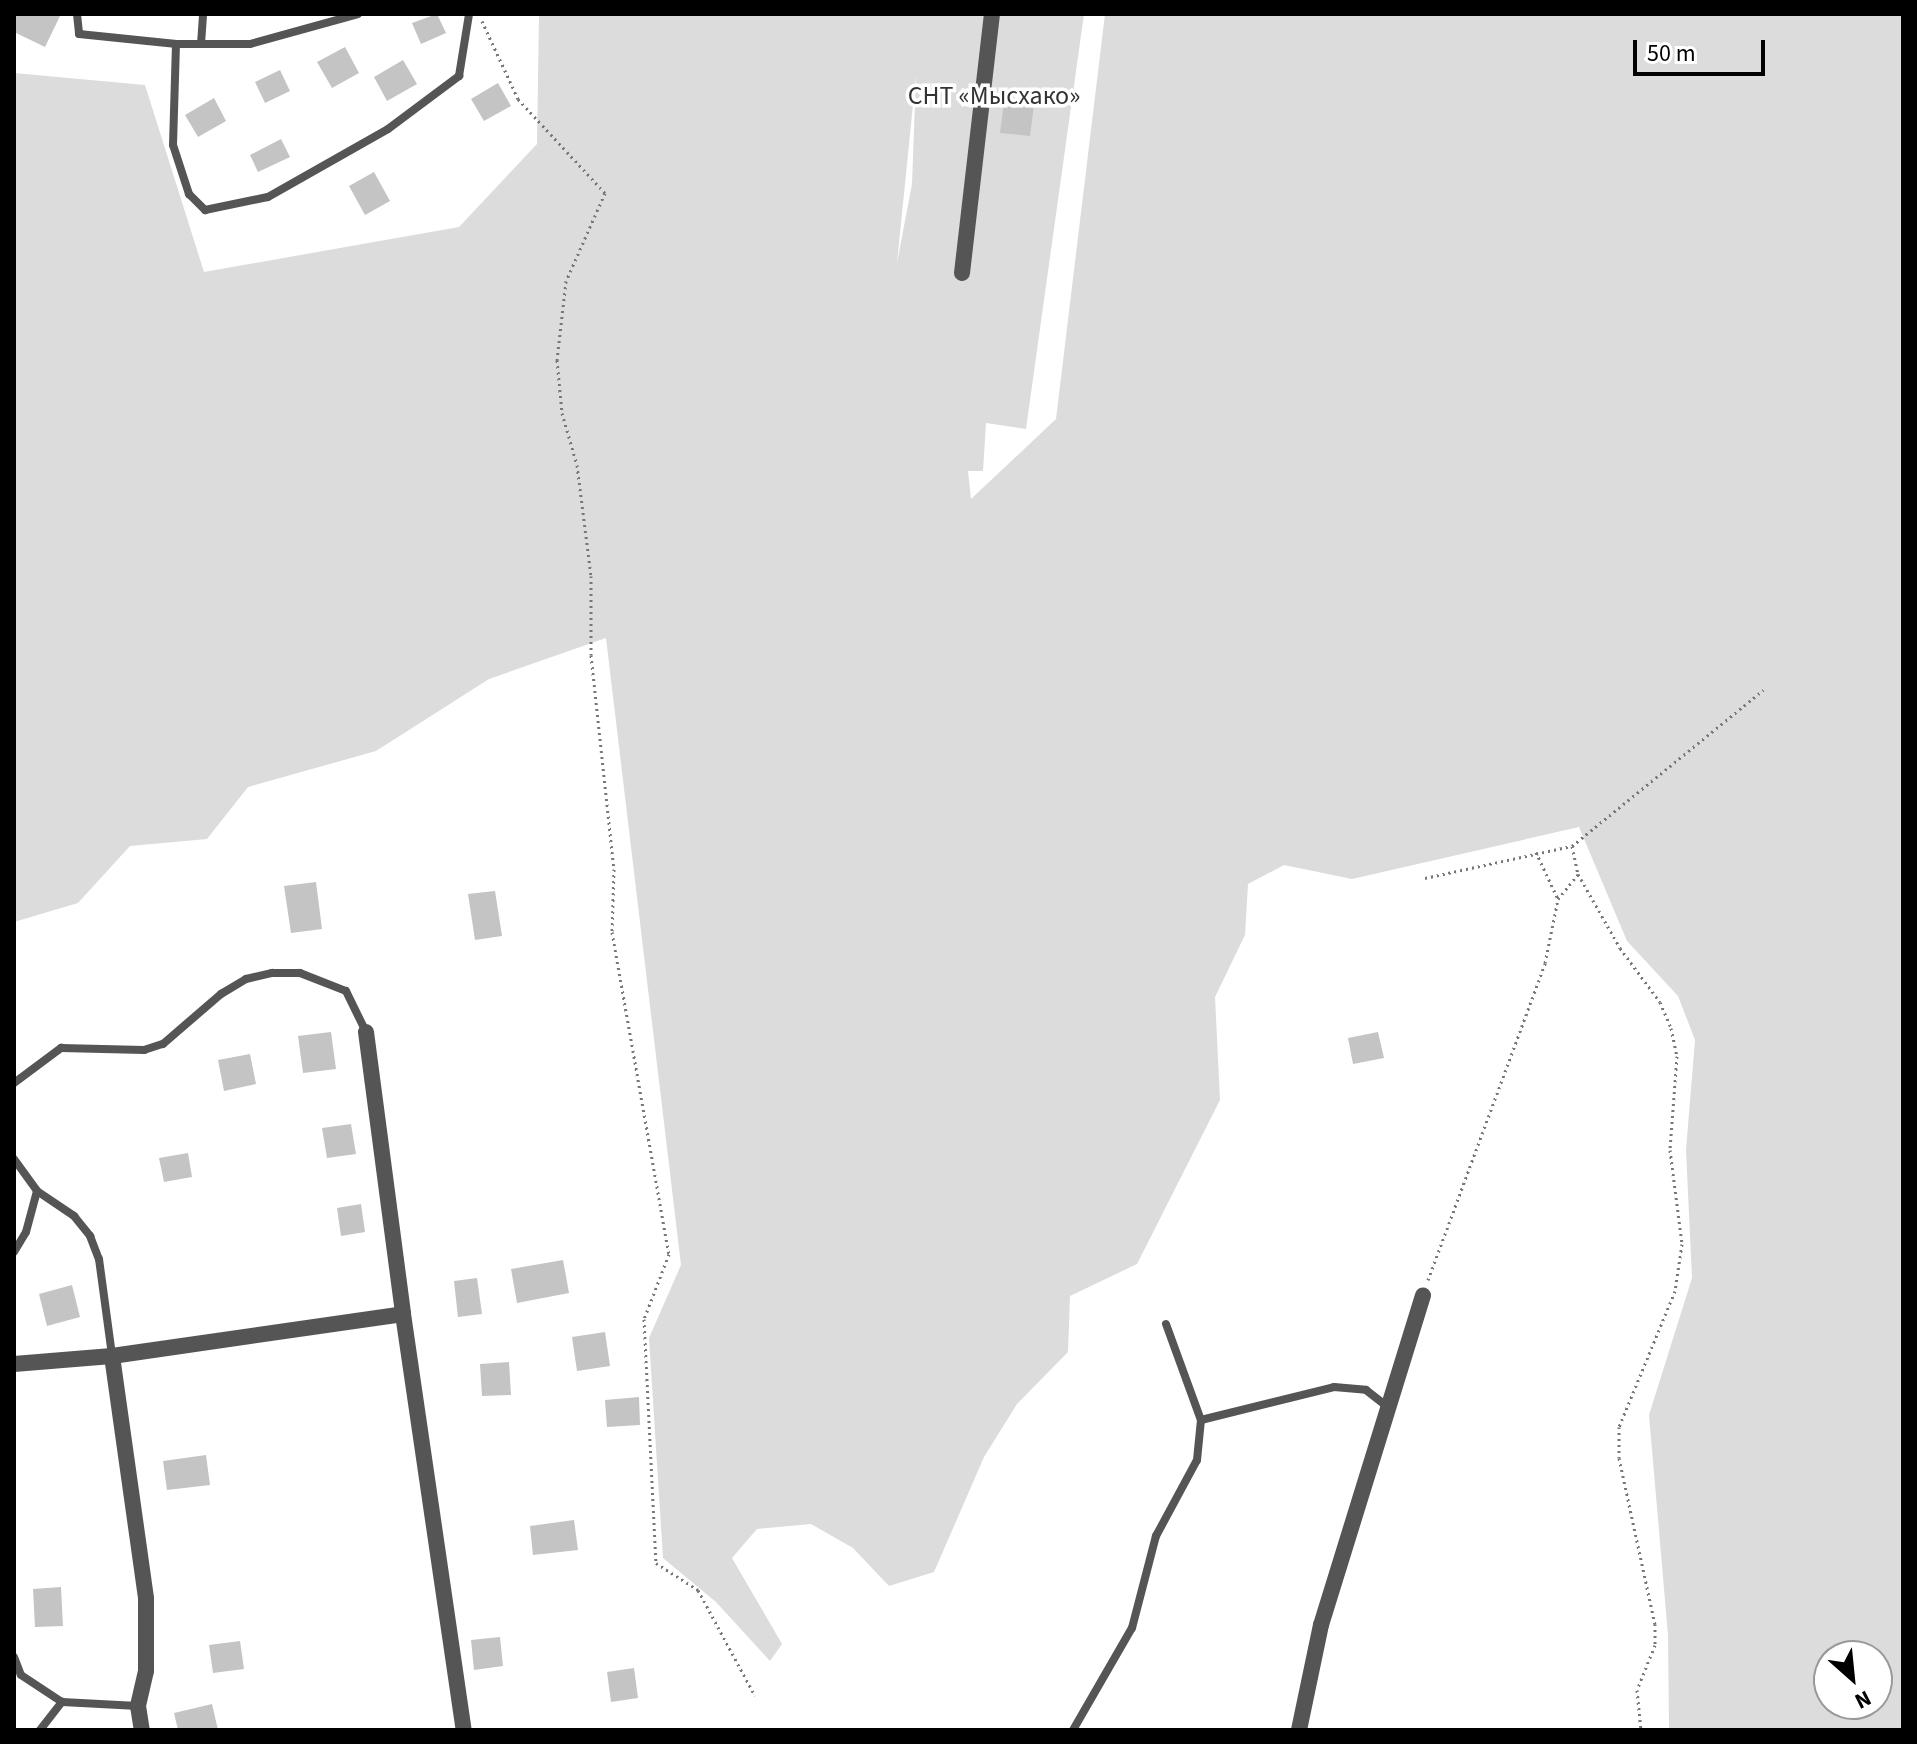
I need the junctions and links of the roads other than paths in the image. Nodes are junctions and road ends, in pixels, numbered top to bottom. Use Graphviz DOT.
graph roads {
  1 [pos="77,14"];
  2 [pos="203,14"];
  3 [pos="358,14"];
  4 [pos="469,14"];
  5 [pos="992,14"];
  6 [pos="176,44"];
  7 [pos="201,44"];
  8 [pos="962,273"];
  9 [pos="366,1032"];
  10 [pos="14,1083"];
  11 [pos="14,1159"];
  12 [pos="37,1191"];
  13 [pos="14,1252"];
  14 [pos="1423,1295"];
  15 [pos="403,1314"];
  16 [pos="1166,1324"];
  17 [pos="112,1356"];
  18 [pos="14,1364"];
  19 [pos="1388,1407"];
  20 [pos="1201,1420"];
  21 [pos="14,1657"];
  22 [pos="62,1702"];
  23 [pos="138,1706"];
  24 [pos="40,1730"];
  25 [pos="142,1730"];
  26 [pos="464,1730"];
  27 [pos="1073,1730"];
  28 [pos="1299,1730"];
  1 -- 6 [label="lane"];
  2 -- 7 [label="lane"];
  3 -- 7 [label="lane"];
  4 -- 6 [label="lane"];
  5 -- 8 [label="street"];
  6 -- 7 [label="lane"];
  9 -- 10 [label="lane"];
  9 -- 15 [label="street"];
  11 -- 12 [label="lane"];
  12 -- 13 [label="lane"];
  12 -- 17 [label="lane"];
  14 -- 19 [label="street"];
  15 -- 17 [label="street"];
  15 -- 26 [label="street"];
  16 -- 20 [label="lane"];
  17 -- 18 [label="street"];
  17 -- 23 [label="street"];
  19 -- 20 [label="lane"];
  19 -- 28 [label="street"];
  20 -- 27 [label="lane"];
  21 -- 22 [label="lane"];
  22 -- 23 [label="lane"];
  22 -- 24 [label="lane"];
  23 -- 25 [label="street"];
}
